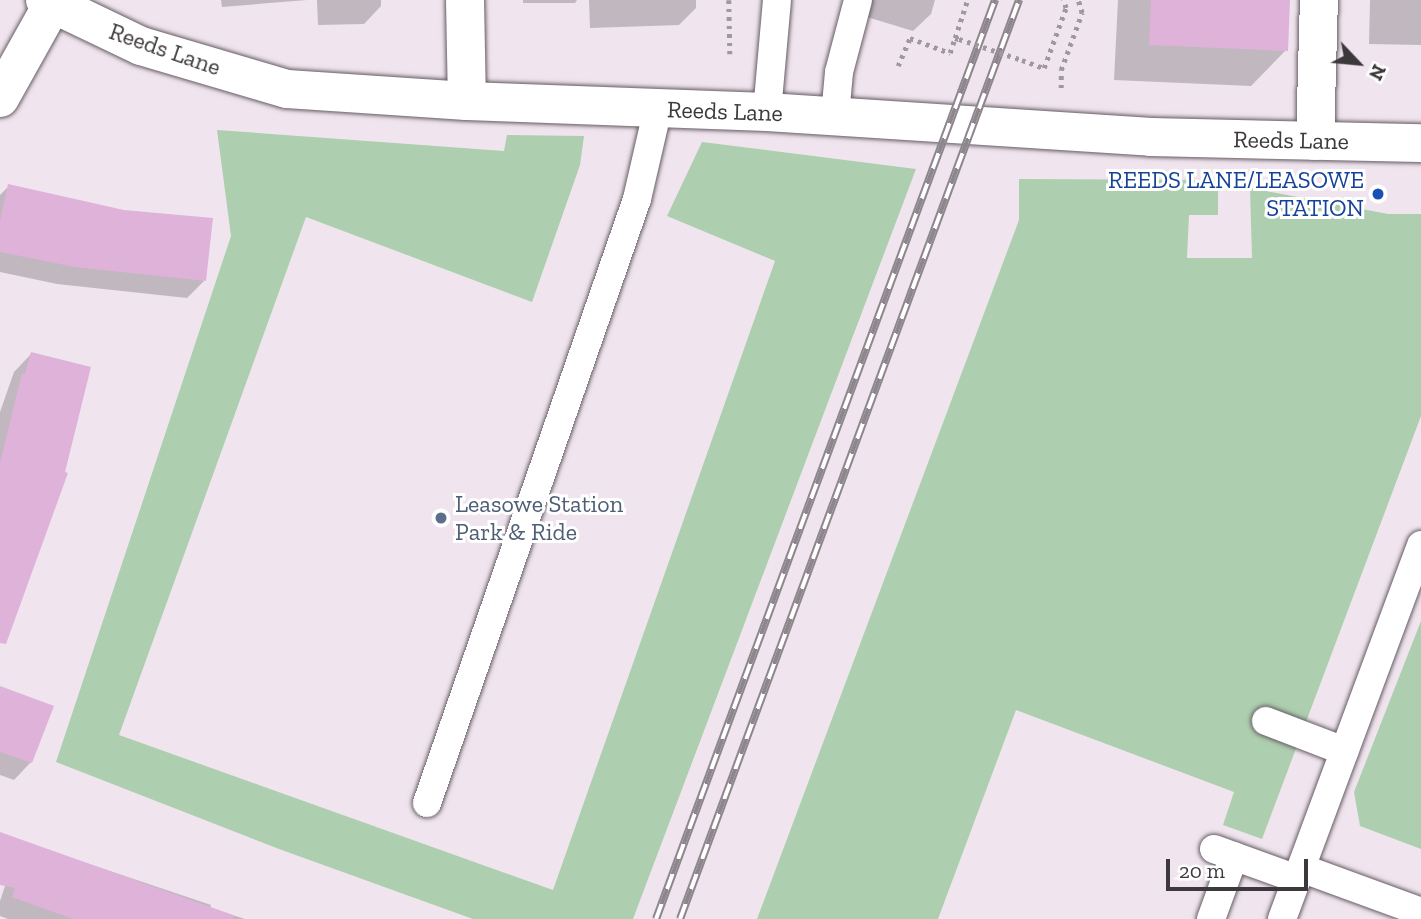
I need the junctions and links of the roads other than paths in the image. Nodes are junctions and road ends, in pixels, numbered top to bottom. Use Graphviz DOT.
graph roads {
  1 [pos="465,0"];
  2 [pos="777,0"];
  3 [pos="858,0"];
  4 [pos="1319,0"];
  5 [pos="49,3"];
  6 [pos="0,98"];
  7 [pos="467,101"];
  8 [pos="658,108"];
  9 [pos="767,112"];
  10 [pos="835,116"];
  11 [pos="1315,141"];
  12 [pos="1421,143"];
  13 [pos="1421,545"];
  14 [pos="1266,721"];
  15 [pos="1344,751"];
  16 [pos="427,803"];
  17 [pos="1299,874"];
  18 [pos="1421,912"];
  19 [pos="1210,919"];
  20 [pos="1282,919"];
  1 -- 7 [label="street"];
  2 -- 9 [label="lane"];
  3 -- 10 [label="lane"];
  4 -- 11 [label="street"];
  5 -- 6 [label="street"];
  5 -- 7 [label="street, Reeds Lane"];
  7 -- 8 [label="street, Reeds Lane"];
  8 -- 9 [label="street, Reeds Lane"];
  8 -- 16 [label="lane"];
  9 -- 10 [label="street, Reeds Lane"];
  10 -- 11 [label="street, Reeds Lane"];
  11 -- 12 [label="street, Reeds Lane"];
  13 -- 15 [label="lane"];
  14 -- 15 [label="lane"];
  15 -- 17 [label="lane"];
  17 -- 18 [label="lane"];
  17 -- 19 [label="lane"];
  17 -- 20 [label="lane"];
}
